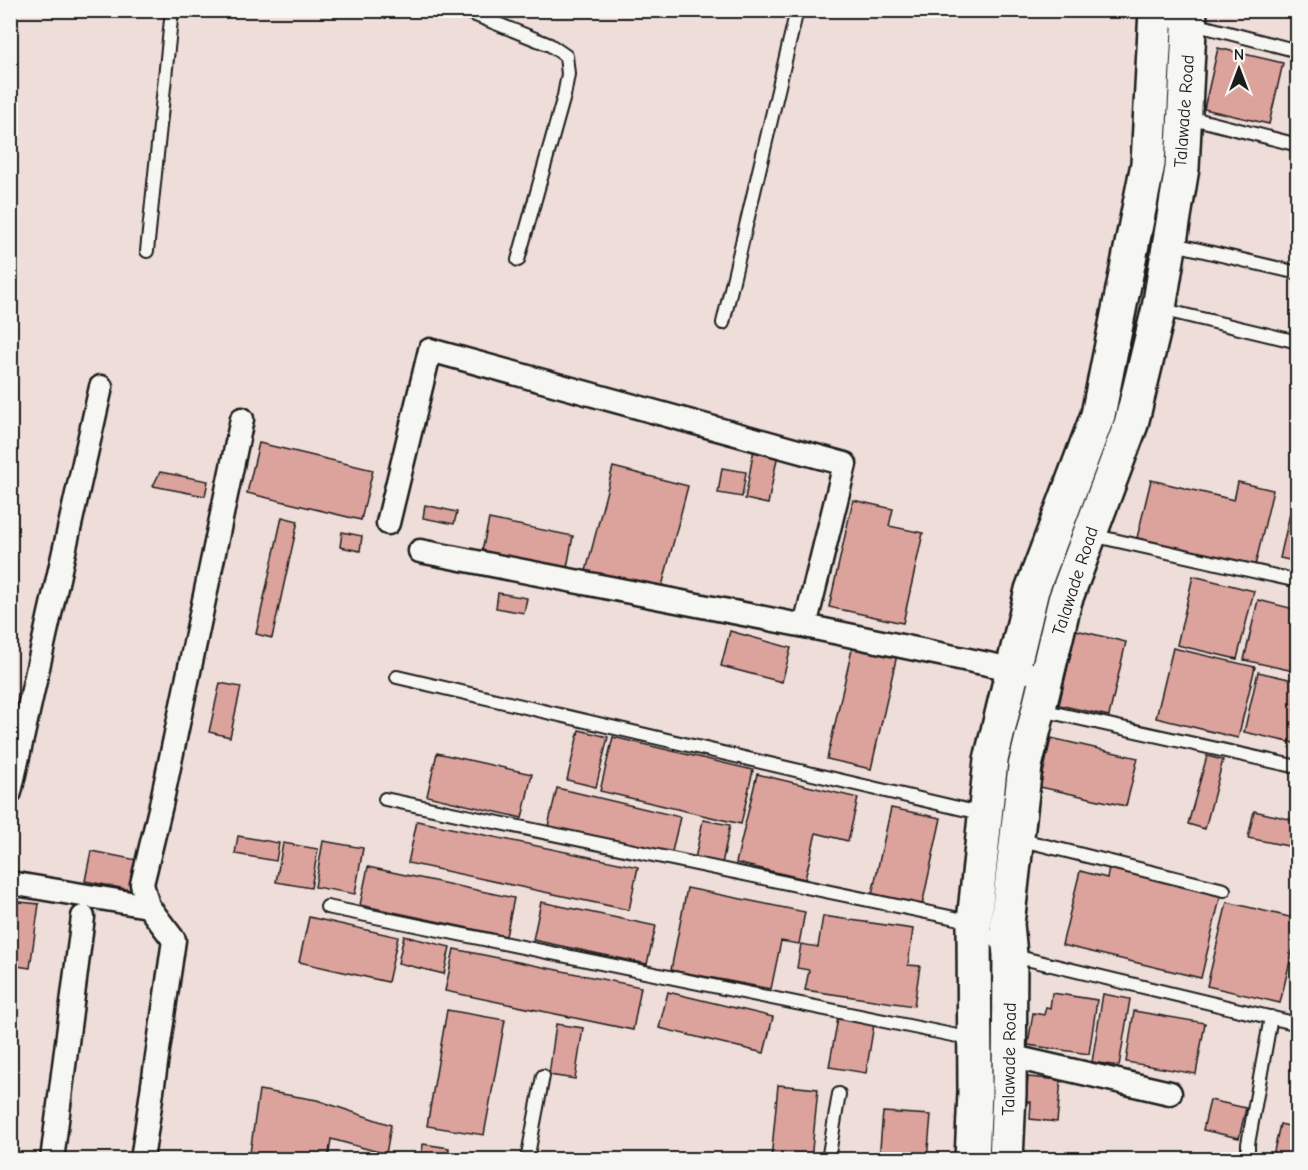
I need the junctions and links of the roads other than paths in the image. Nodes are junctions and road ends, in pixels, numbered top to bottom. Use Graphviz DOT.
graph roads {
  1 [pos="172,10"];
  2 [pos="463,10"];
  3 [pos="797,10"];
  4 [pos="1156,15"];
  5 [pos="1190,17"];
  6 [pos="1298,51"];
  7 [pos="1168,115"];
  8 [pos="1298,146"];
  9 [pos="1170,243"];
  10 [pos="147,251"];
  11 [pos="518,260"];
  12 [pos="1298,273"];
  13 [pos="1158,308"];
  14 [pos="723,323"];
  15 [pos="1298,342"];
  16 [pos="101,387"];
  17 [pos="242,419"];
  18 [pos="388,523"];
  19 [pos="1073,530"];
  20 [pos="420,550"];
  21 [pos="1298,581"];
  22 [pos="805,626"];
  23 [pos="1014,669"];
  24 [pos="1046,676"];
  25 [pos="397,677"];
  26 [pos="1038,710"];
  27 [pos="1298,766"];
  28 [pos="10,792"];
  29 [pos="385,799"];
  30 [pos="985,814"];
  31 [pos="1017,838"];
  32 [pos="10,883"];
  33 [pos="1224,890"];
  34 [pos="148,906"];
  35 [pos="327,907"];
  36 [pos="83,916"];
  37 [pos="974,922"];
  38 [pos="1010,955"];
  39 [pos="1270,1017"];
  40 [pos="1298,1024"];
  41 [pos="975,1039"];
  42 [pos="1009,1056"];
  43 [pos="543,1076"];
  44 [pos="1170,1093"];
  45 [pos="839,1094"];
  46 [pos="52,1160"];
  47 [pos="142,1160"];
  48 [pos="527,1160"];
  49 [pos="828,1160"];
  50 [pos="972,1160"];
  51 [pos="1006,1160"];
  52 [pos="1251,1160"];
  1 -- 10 [label="lane"];
  2 -- 11 [label="lane"];
  3 -- 14 [label="lane"];
  4 -- 5 [label="lane"];
  4 -- 7 [label="main road, Talawade Road"];
  5 -- 6 [label="lane"];
  5 -- 7 [label="main road, Talawade Road"];
  7 -- 8 [label="lane"];
  7 -- 9 [label="main road, Talawade Road"];
  7 -- 19 [label="main road, Talawade Road"];
  9 -- 12 [label="lane"];
  9 -- 13 [label="main road, Talawade Road"];
  13 -- 15 [label="lane"];
  13 -- 19 [label="main road, Talawade Road"];
  16 -- 28 [label="street"];
  17 -- 34 [label="street"];
  18 -- 22 [label="street"];
  19 -- 21 [label="lane"];
  19 -- 23 [label="main road, Talawade Road"];
  19 -- 24 [label="main road, Talawade Road"];
  20 -- 22 [label="street"];
  22 -- 23 [label="street"];
  23 -- 24 [label="street"];
  23 -- 30 [label="main road, Talawade Road"];
  24 -- 26 [label="main road, Talawade Road"];
  25 -- 30 [label="lane"];
  26 -- 27 [label="lane"];
  26 -- 31 [label="main road, Talawade Road"];
  29 -- 37 [label="lane"];
  30 -- 37 [label="main road, Talawade Road"];
  31 -- 33 [label="lane"];
  31 -- 38 [label="main road, Talawade Road"];
  32 -- 34 [label="street"];
  34 -- 47 [label="street"];
  35 -- 41 [label="lane"];
  36 -- 46 [label="street"];
  37 -- 38 [label="lane"];
  37 -- 41 [label="main road, Talawade Road"];
  38 -- 39 [label="lane"];
  38 -- 42 [label="main road, Talawade Road"];
  39 -- 40 [label="lane"];
  39 -- 52 [label="lane"];
  41 -- 50 [label="main road, Talawade Road"];
  42 -- 44 [label="street"];
  42 -- 51 [label="main road, Talawade Road"];
  43 -- 48 [label="lane"];
  45 -- 49 [label="lane"];
}
